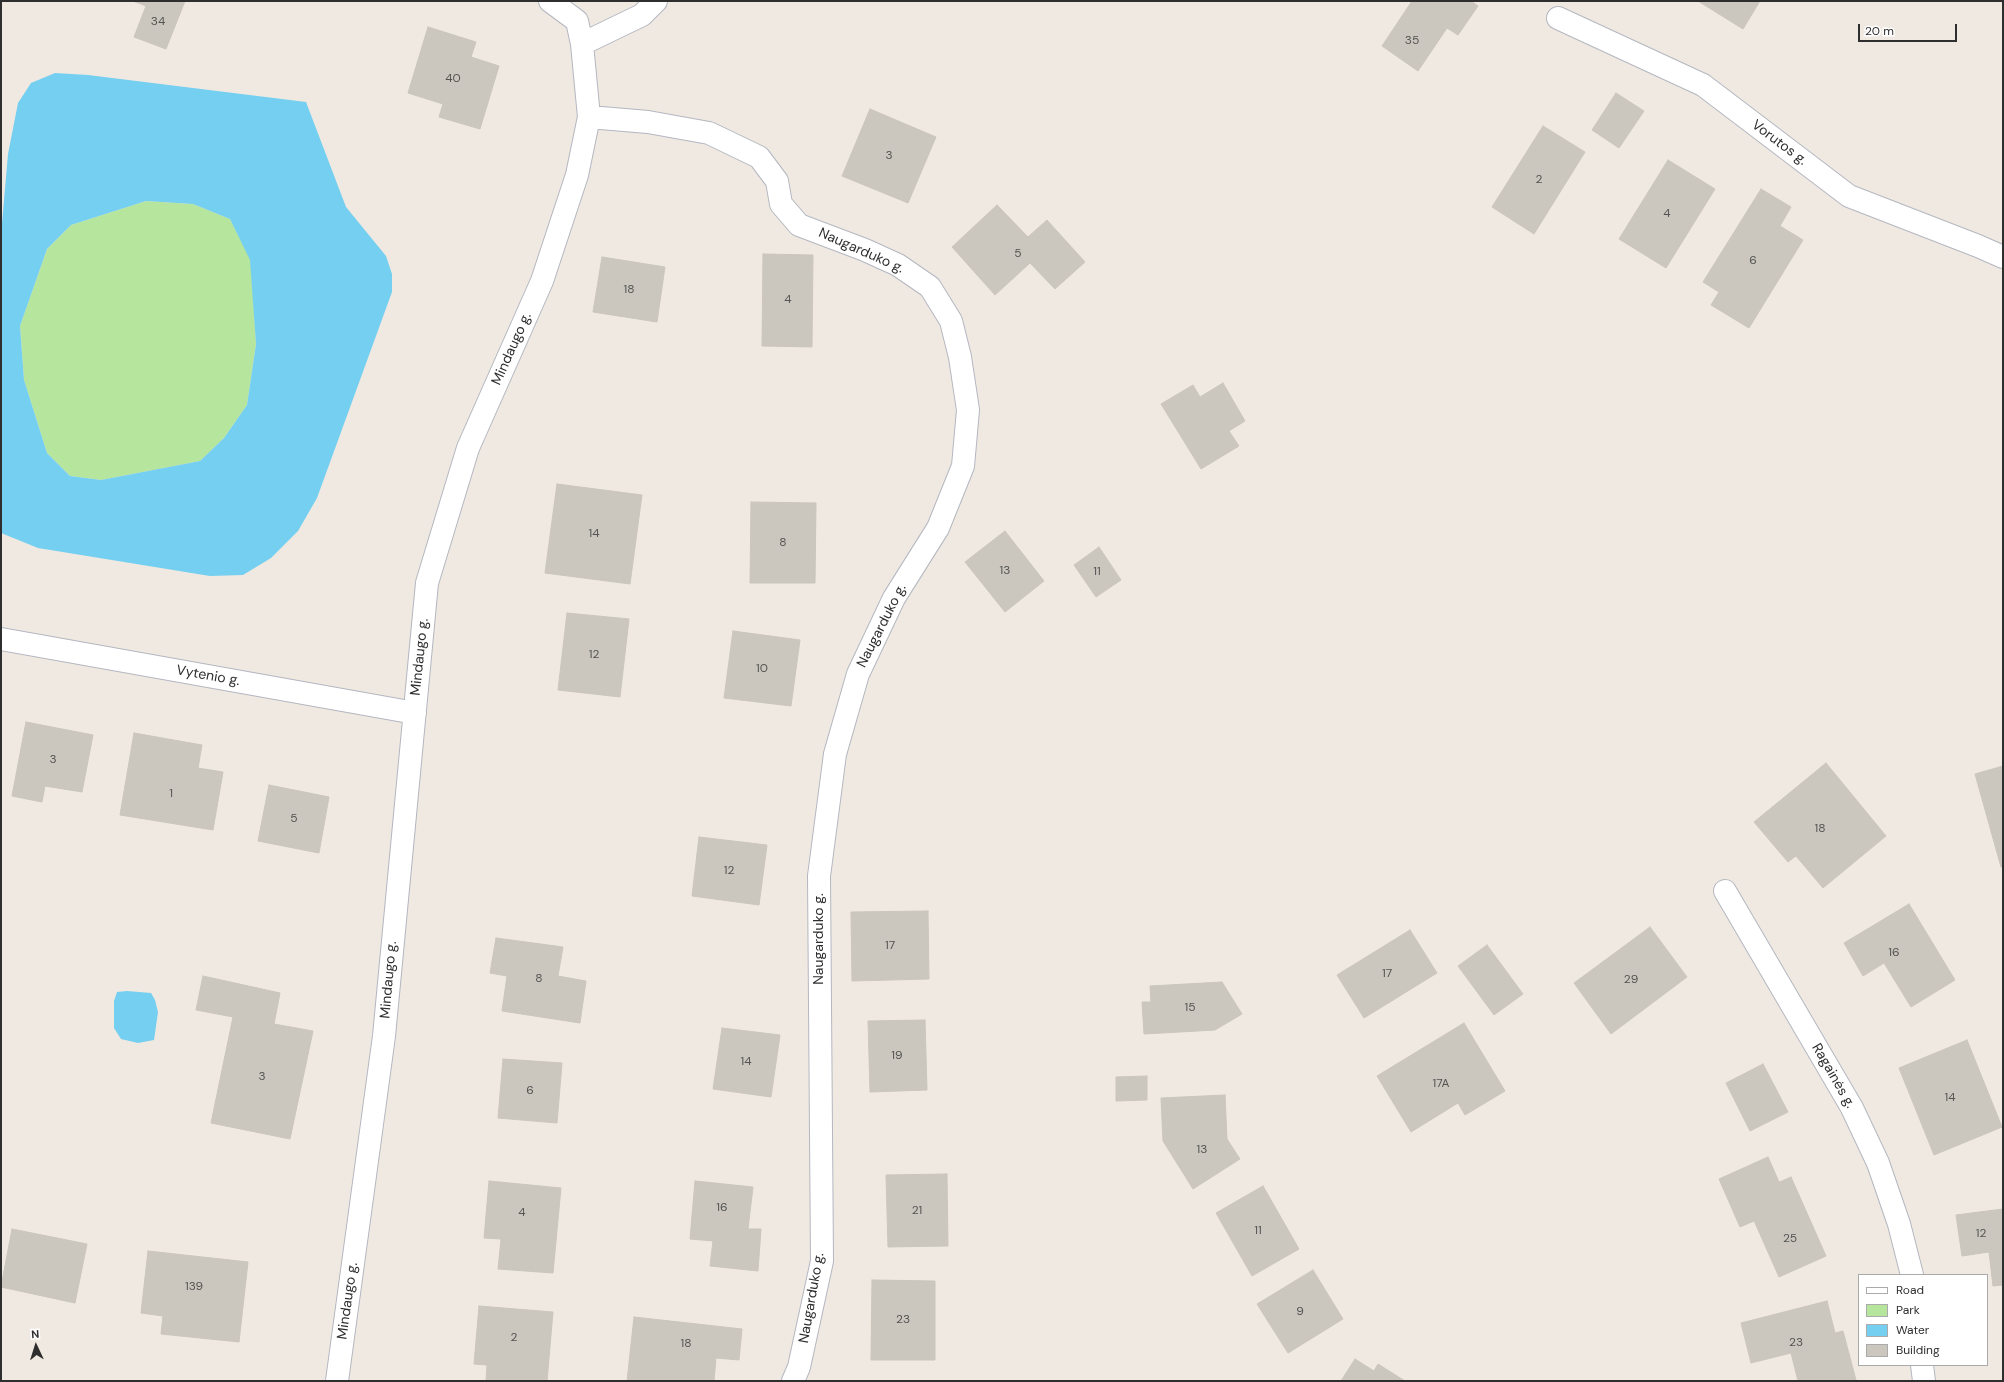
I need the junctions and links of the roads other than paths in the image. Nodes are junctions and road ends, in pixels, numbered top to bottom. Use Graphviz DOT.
graph roads {
  1 [pos="550,1"];
  2 [pos="656,1"];
  3 [pos="1558,18"];
  4 [pos="582,44"];
  5 [pos="589,117"];
  6 [pos="2003,257"];
  7 [pos="1,639"];
  8 [pos="415,713"];
  9 [pos="1725,891"];
  10 [pos="1912,1274"];
  11 [pos="1922,1366"];
  12 [pos="337,1381"];
  13 [pos="793,1381"];
  14 [pos="1924,1381"];
  1 -- 4 [label="street, Mindaugo g."];
  2 -- 4 [label="street"];
  3 -- 6 [label="street, Vorutos g."];
  4 -- 5 [label="street, Mindaugo g."];
  5 -- 8 [label="street, Mindaugo g."];
  5 -- 13 [label="street, Naugarduko g."];
  7 -- 8 [label="street, Vytenio g."];
  8 -- 12 [label="street, Mindaugo g."];
  9 -- 10 [label="street, Ragainės g."];
  11 -- 14 [label="street"];
}
